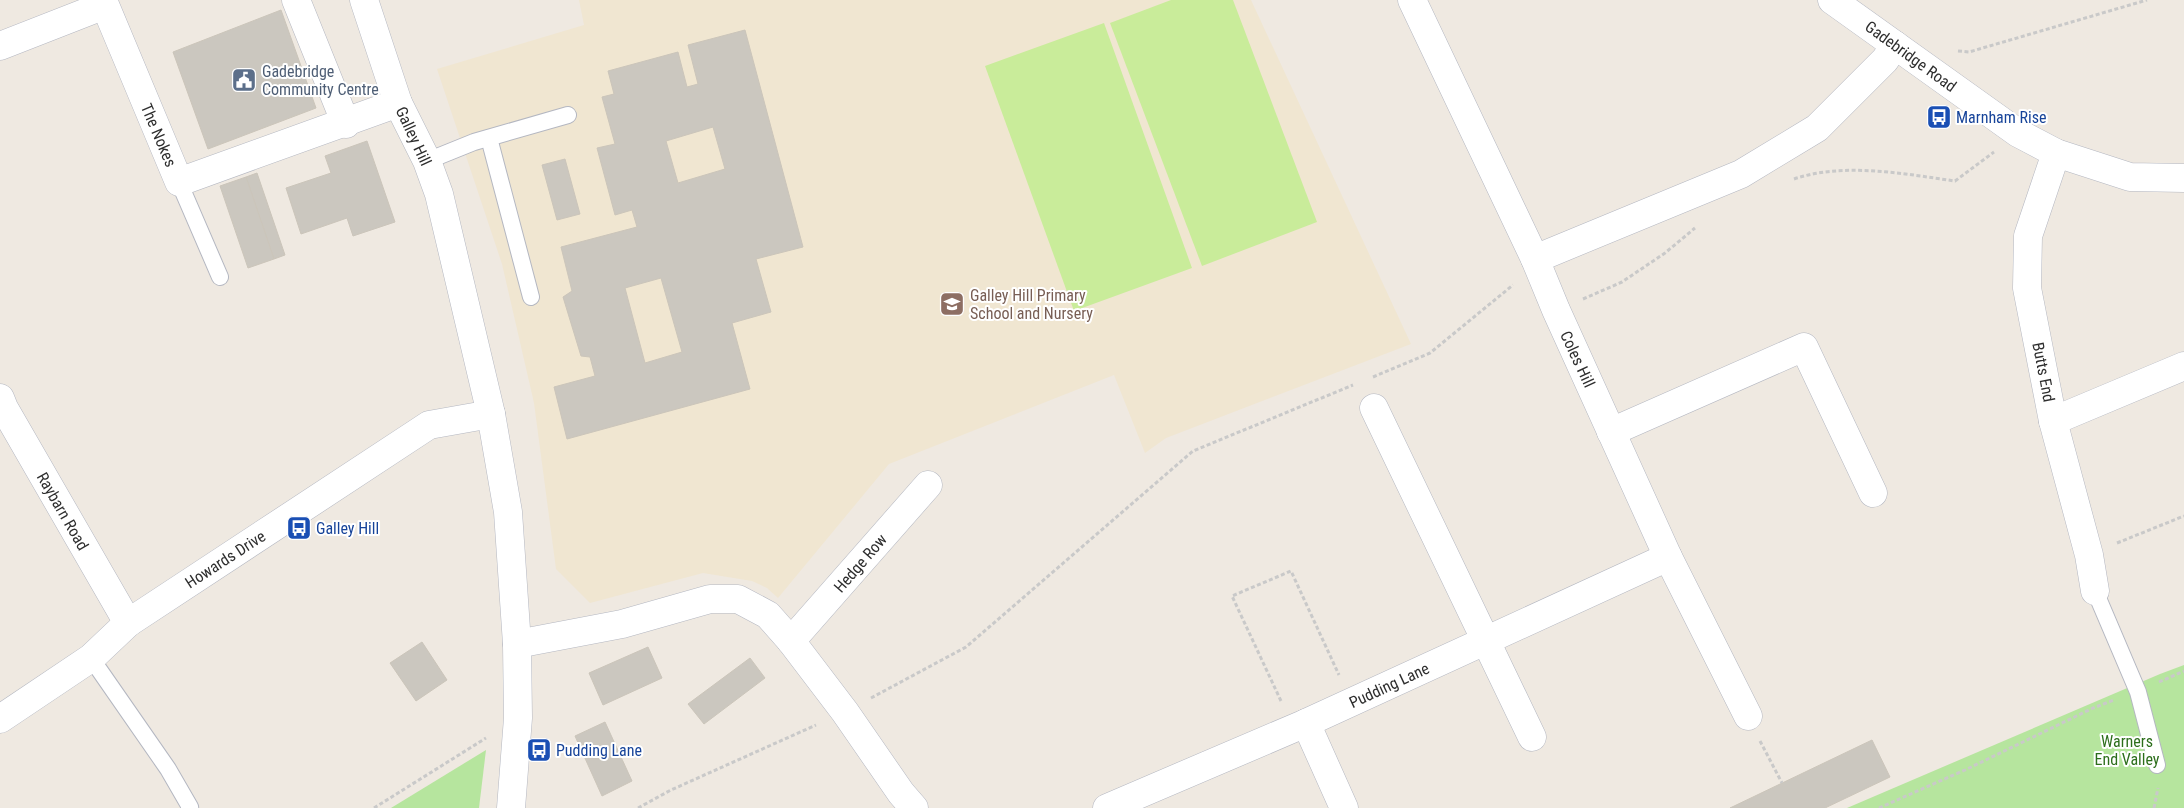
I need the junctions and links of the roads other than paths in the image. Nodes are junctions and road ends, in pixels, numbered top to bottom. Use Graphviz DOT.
graph roads {
  1 [pos="296,0"];
  2 [pos="364,0"];
  3 [pos="1412,0"];
  4 [pos="1844,3"];
  5 [pos="1895,45"];
  6 [pos="0,46"];
  7 [pos="398,104"];
  8 [pos="568,116"];
  9 [pos="346,124"];
  10 [pos="490,138"];
  11 [pos="2056,153"];
  12 [pos="427,161"];
  13 [pos="2184,178"];
  14 [pos="179,182"];
  15 [pos="1535,260"];
  16 [pos="220,277"];
  17 [pos="531,297"];
  18 [pos="2184,366"];
  19 [pos="0,398"];
  20 [pos="1374,408"];
  21 [pos="491,414"];
  22 [pos="2053,421"];
  23 [pos="1611,432"];
  24 [pos="928,485"];
  25 [pos="1873,493"];
  26 [pos="1668,557"];
  27 [pos="2095,591"];
  28 [pos="128,623"];
  29 [pos="791,641"];
  30 [pos="1484,641"];
  31 [pos="517,644"];
  32 [pos="91,658"];
  33 [pos="1748,716"];
  34 [pos="0,719"];
  35 [pos="1300,726"];
  36 [pos="1532,737"];
  37 [pos="2157,765"];
  38 [pos="189,808"];
  39 [pos="511,808"];
  40 [pos="914,808"];
  41 [pos="1107,808"];
  42 [pos="1344,808"];
  1 -- 9 [label="street"];
  2 -- 7 [label="street, Galley Hill"];
  3 -- 15 [label="street, Coles Hill"];
  4 -- 5 [label="street, Gadebridge Road"];
  5 -- 11 [label="street, Gadebridge Road"];
  5 -- 15 [label="street"];
  6 -- 14 [label="street, The Nokes"];
  7 -- 9 [label="street, The Nokes"];
  7 -- 12 [label="street, Galley Hill"];
  8 -- 10 [label="lane"];
  9 -- 14 [label="street, The Nokes"];
  10 -- 12 [label="lane"];
  10 -- 17 [label="lane"];
  11 -- 13 [label="street, Gadebridge Road"];
  11 -- 22 [label="street, Butts End"];
  12 -- 21 [label="street, Galley Hill"];
  14 -- 16 [label="lane"];
  15 -- 23 [label="street, Coles Hill"];
  18 -- 22 [label="street"];
  19 -- 28 [label="street, Raybarn Road"];
  20 -- 30 [label="street"];
  21 -- 28 [label="street, Howards Drive"];
  21 -- 31 [label="street, Galley Hill"];
  22 -- 27 [label="street, Butts End"];
  23 -- 25 [label="street"];
  23 -- 26 [label="street, Coles Hill"];
  24 -- 29 [label="street, Hedge Row"];
  26 -- 30 [label="street, Pudding Lane"];
  26 -- 33 [label="street, Coles Hill"];
  27 -- 37 [label="lane"];
  28 -- 32 [label="street, Howards Drive"];
  29 -- 31 [label="street"];
  29 -- 40 [label="street"];
  30 -- 35 [label="street, Pudding Lane"];
  30 -- 36 [label="street"];
  31 -- 39 [label="street, Galley Hill"];
  32 -- 34 [label="street, Howards Drive"];
  32 -- 38 [label="lane"];
  35 -- 41 [label="street, Pudding Lane"];
  35 -- 42 [label="street"];
}
